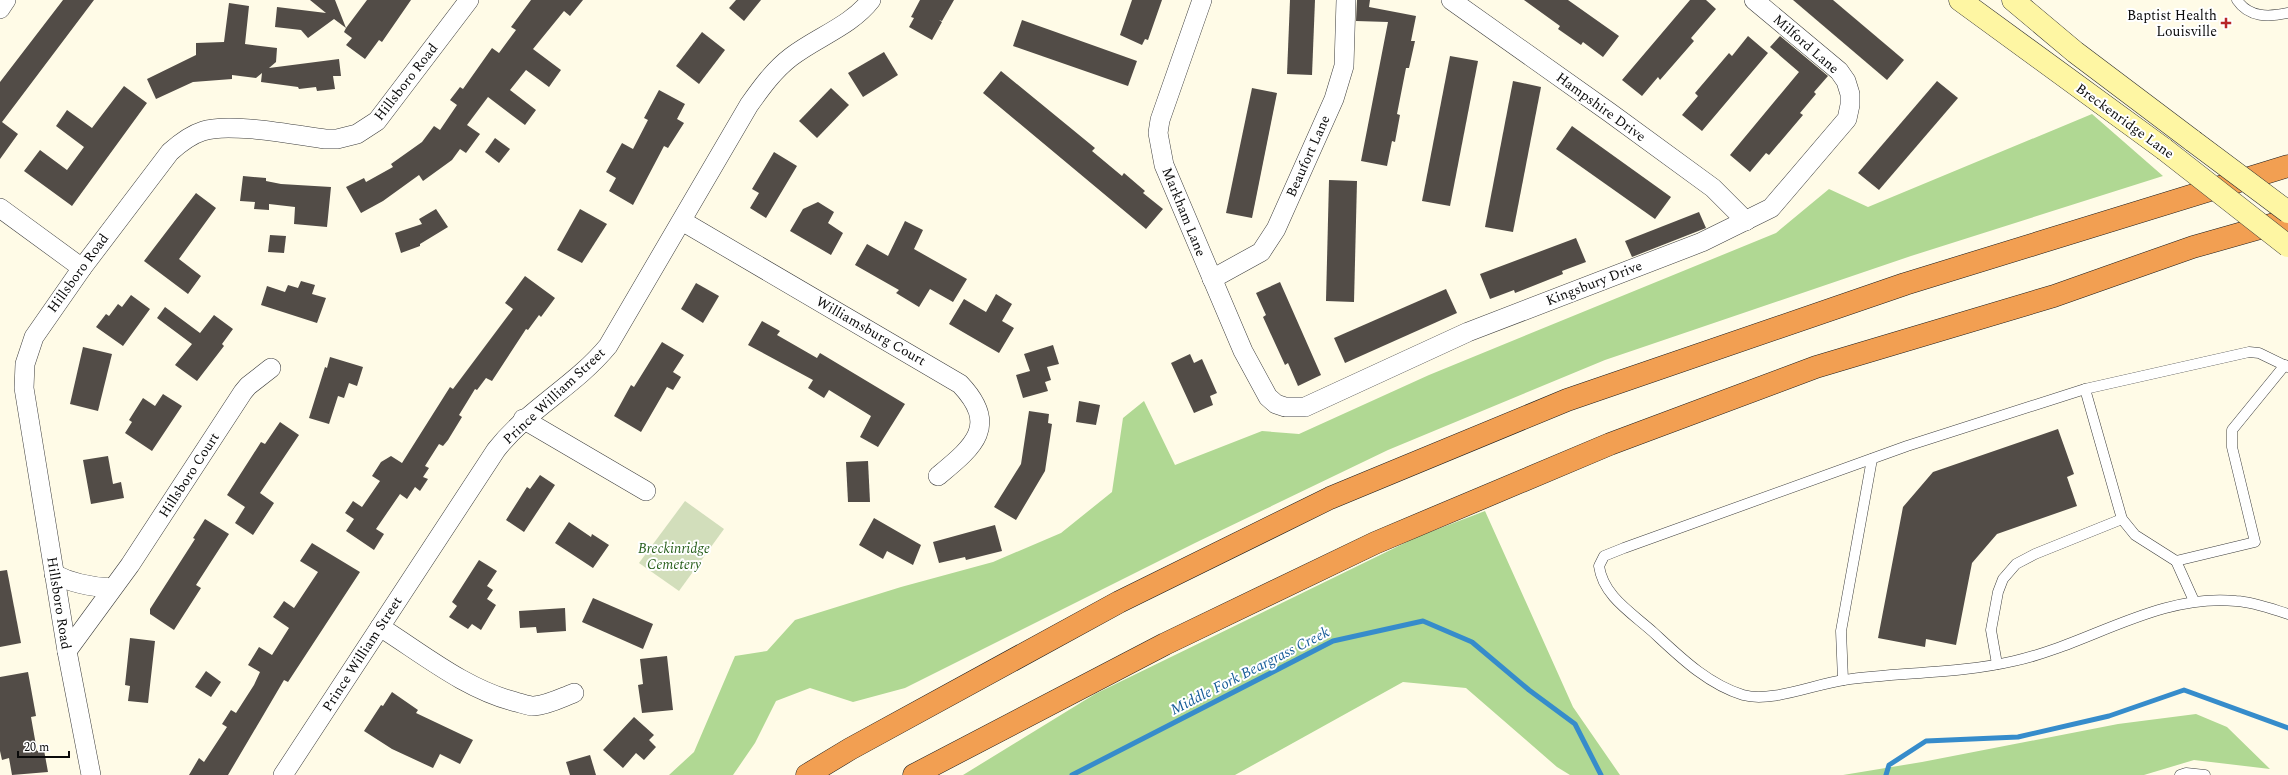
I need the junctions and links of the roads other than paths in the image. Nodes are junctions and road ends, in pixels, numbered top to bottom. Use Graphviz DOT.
graph roads {
  1 [pos="6,0"];
  2 [pos="469,0"];
  3 [pos="871,0"];
  4 [pos="1202,0"];
  5 [pos="1346,0"];
  6 [pos="1451,0"];
  7 [pos="1754,0"];
  8 [pos="1960,0"];
  9 [pos="2013,0"];
  10 [pos="2237,0"];
  11 [pos="0,9"];
  12 [pos="2288,13"];
  13 [pos="1850,94"];
  14 [pos="2288,166"];
  15 [pos="0,208"];
  16 [pos="2288,212"];
  17 [pos="2288,220"];
  18 [pos="682,221"];
  19 [pos="1746,221"];
  20 [pos="2288,246"];
  21 [pos="82,268"];
  22 [pos="1212,279"];
  23 [pos="2287,366"];
  24 [pos="271,368"];
  25 [pos="2085,389"];
  26 [pos="1285,407"];
  27 [pos="524,419"];
  28 [pos="1872,459"];
  29 [pos="938,476"];
  30 [pos="646,491"];
  31 [pos="2122,519"];
  32 [pos="2176,561"];
  33 [pos="54,574"];
  34 [pos="112,588"];
  35 [pos="2194,601"];
  36 [pos="2288,614"];
  37 [pos="380,627"];
  38 [pos="67,651"];
  39 [pos="1997,664"];
  40 [pos="1843,680"];
  41 [pos="574,693"];
  42 [pos="91,775"];
  43 [pos="283,775"];
  44 [pos="807,775"];
  45 [pos="914,775"];
  46 [pos="2180,775"];
  47 [pos="2205,775"];
  1 -- 11 [label="street"];
  2 -- 21 [label="street, Hillsboro Road"];
  3 -- 18 [label="street, Prince William Street"];
  4 -- 22 [label="street, Markham Lane"];
  5 -- 22 [label="street, Beaufort Lane"];
  6 -- 19 [label="street, Hampshire Drive"];
  7 -- 13 [label="street, Milford Lane"];
  8 -- 20 [label="main road, Breckenridge Lane, bridge"];
  9 -- 16 [label="main road, Breckenridge Lane, bridge"];
  10 -- 12 [label="lane"];
  13 -- 19 [label="street, Kingsbury Drive"];
  14 -- 44 [label="highway"];
  15 -- 21 [label="street"];
  17 -- 45 [label="highway"];
  18 -- 27 [label="street, Prince William Street"];
  18 -- 29 [label="street, Williamsburg Court"];
  19 -- 26 [label="street, Kingsbury Drive"];
  21 -- 33 [label="street, Hillsboro Road"];
  22 -- 26 [label="street, Markham Lane"];
  23 -- 25 [label="lane"];
  23 -- 32 [label="lane"];
  24 -- 34 [label="street, Hillsboro Court"];
  25 -- 28 [label="lane"];
  25 -- 31 [label="lane"];
  27 -- 30 [label="street"];
  27 -- 37 [label="street, Prince William Street"];
  28 -- 40 [label="lane"];
  28 -- 40 [label="lane"];
  31 -- 32 [label="lane"];
  31 -- 39 [label="lane"];
  32 -- 35 [label="lane"];
  33 -- 34 [label="street"];
  33 -- 38 [label="street, Hillsboro Road"];
  34 -- 38 [label="street, Hillsboro Court"];
  35 -- 36 [label="lane"];
  35 -- 39 [label="lane"];
  37 -- 41 [label="street"];
  37 -- 43 [label="street, Prince William Street"];
  38 -- 42 [label="street, Hillsboro Road"];
  39 -- 40 [label="lane"];
  46 -- 47 [label="lane"];
}
